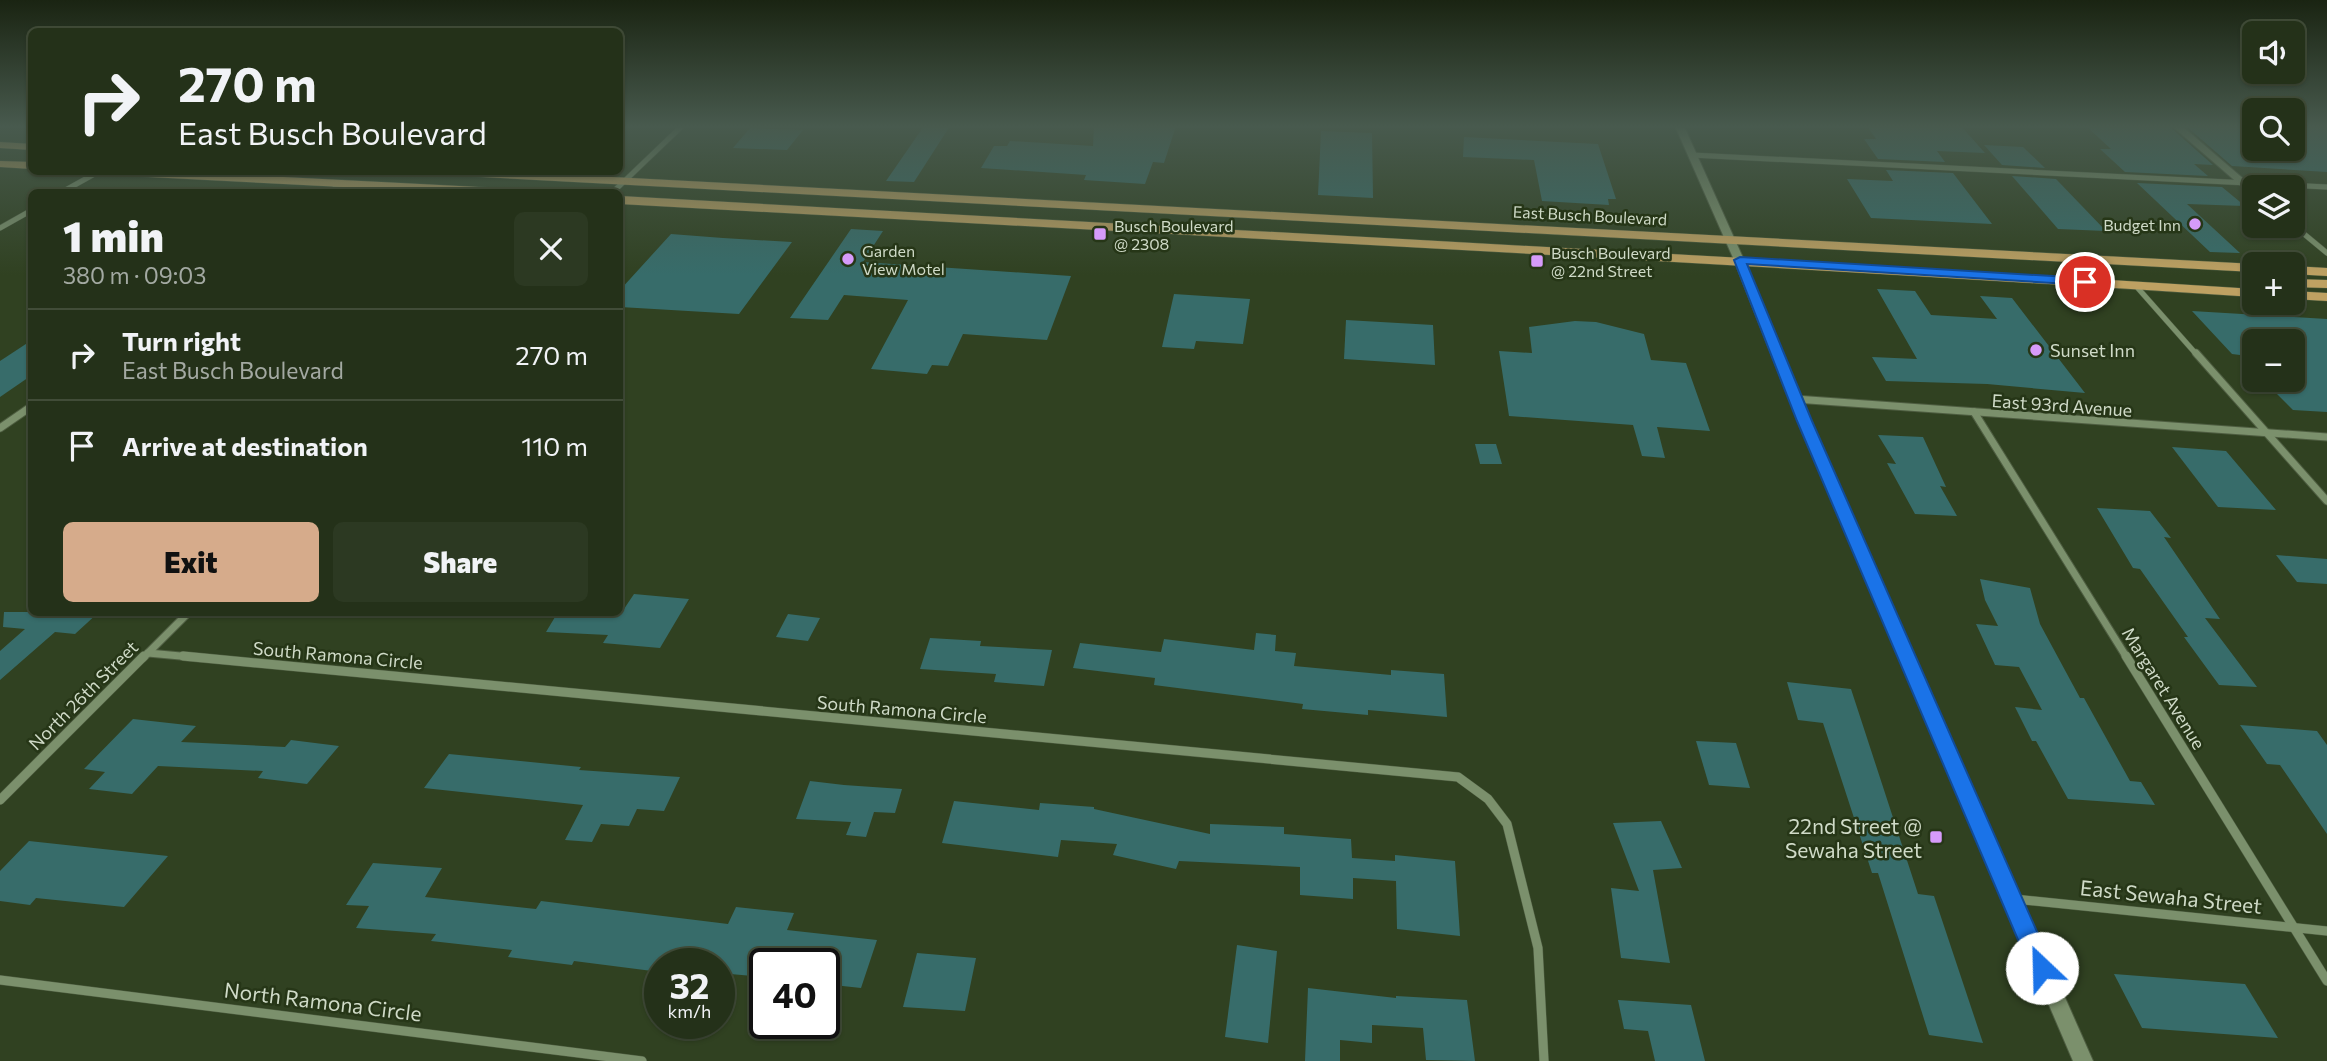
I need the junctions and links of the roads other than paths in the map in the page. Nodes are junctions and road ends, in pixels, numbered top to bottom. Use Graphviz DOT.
graph roads {
  1 [pos="92,176"];
  2 [pos="197,176"];
  3 [pos="526,176"];
  4 [pos="631,176"];
  5 [pos="1701,176"];
  6 [pos="2096,176"];
  7 [pos="625,181"];
  8 [pos="342,183"];
  9 [pos="2242,183"];
  10 [pos="2305,186"];
  11 [pos="2327,187"];
  12 [pos="67,189"];
  13 [pos="333,189"];
  14 [pos="446,189"];
  15 [pos="616,189"];
  16 [pos="623,200"];
  17 [pos="28,212"];
  18 [pos="1232,215"];
  19 [pos="989,220"];
  20 [pos="0,228"];
  21 [pos="2305,235"];
  22 [pos="1730,240"];
  23 [pos="2327,253"];
  24 [pos="1740,260"];
  25 [pos="2242,267"];
  26 [pos="2305,271"];
  27 [pos="2327,272"];
  28 [pos="2242,280"];
  29 [pos="2305,283"];
  30 [pos="2327,284"];
  31 [pos="2136,286"];
  32 [pos="2242,292"];
  33 [pos="2305,296"];
  34 [pos="2327,297"];
  35 [pos="1795,399"];
  36 [pos="28,409"];
  37 [pos="1974,412"];
  38 [pos="0,428"];
  39 [pos="2265,433"];
  40 [pos="2327,437"];
  41 [pos="2327,501"];
  42 [pos="185,616"];
  43 [pos="148,653"];
  44 [pos="0,800"];
  45 [pos="2011,899"];
  46 [pos="2293,927"];
  47 [pos="2327,931"];
  48 [pos="0,980"];
  49 [pos="2327,981"];
  50 [pos="642,1061"];
  51 [pos="1544,1061"];
  52 [pos="2083,1061"];
  1 -- 12 [label="street"];
  2 -- 8 [label="main road"];
  3 -- 7 [label="main road, East Busch Boulevard"];
  4 -- 7 [label="street"];
  5 -- 22 [label="street"];
  6 -- 9 [label="street"];
  7 -- 15 [label="street"];
  7 -- 18 [label="main road, East Busch Boulevard"];
  8 -- 13 [label="street"];
  8 -- 14 [label="main road"];
  10 -- 11 [label="street"];
  16 -- 19 [label="main road"];
  17 -- 20 [label="street"];
  18 -- 19 [label="main road"];
  18 -- 22 [label="main road, East Busch Boulevard"];
  19 -- 24 [label="main road"];
  21 -- 23 [label="street"];
  22 -- 24 [label="street"];
  22 -- 25 [label="main road, East Busch Boulevard"];
  24 -- 31 [label="main road"];
  24 -- 35 [label="street"];
  26 -- 27 [label="main road"];
  28 -- 31 [label="main road"];
  29 -- 30 [label="main road"];
  31 -- 32 [label="main road"];
  31 -- 39 [label="street"];
  33 -- 34 [label="main road"];
  35 -- 37 [label="street, East 93rd Avenue"];
  35 -- 45 [label="street"];
  36 -- 38 [label="street"];
  37 -- 39 [label="street, East 93rd Avenue"];
  37 -- 46 [label="street, Margaret Avenue"];
  39 -- 40 [label="street, East 93rd Avenue"];
  39 -- 41 [label="street"];
  42 -- 43 [label="street, North 26th Street"];
  43 -- 44 [label="street, North 26th Street"];
  43 -- 51 [label="street, South Ramona Circle"];
  45 -- 46 [label="street, East Sewaha Street"];
  45 -- 52 [label="street"];
  46 -- 47 [label="street, East Sewaha Street"];
  46 -- 49 [label="street, Margaret Avenue"];
  48 -- 50 [label="street, North Ramona Circle"];
}
